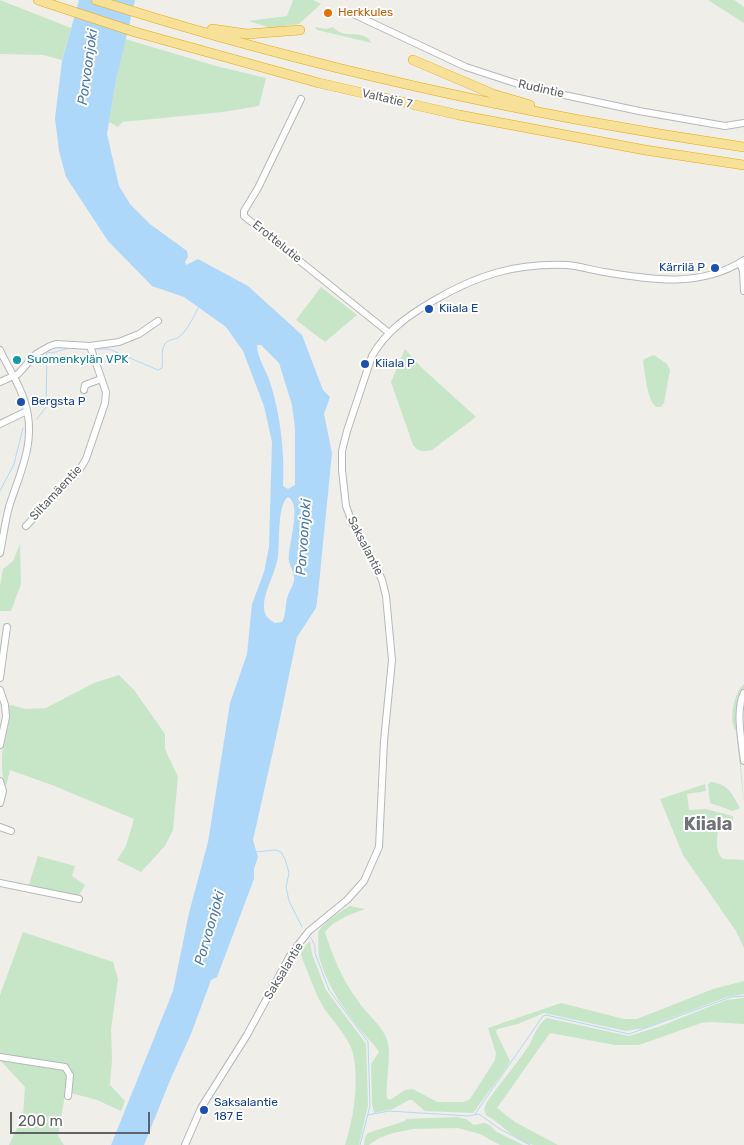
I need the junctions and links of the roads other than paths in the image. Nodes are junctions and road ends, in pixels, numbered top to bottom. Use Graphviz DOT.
graph roads {
  1 [pos="38,0"];
  2 [pos="96,0"];
  3 [pos="349,12"];
  4 [pos="153,17"];
  5 [pos="300,30"];
  6 [pos="413,60"];
  7 [pos="301,99"];
  8 [pos="744,122"];
  9 [pos="615,126"];
  10 [pos="744,147"];
  11 [pos="744,166"];
  12 [pos="742,261"];
  13 [pos="744,291"];
  14 [pos="158,321"];
  15 [pos="388,332"];
  16 [pos="90,346"];
  17 [pos="0,350"];
  18 [pos="14,377"];
  19 [pos="101,379"];
  20 [pos="0,382"];
  21 [pos="84,390"];
  22 [pos="27,411"];
  23 [pos="0,424"];
  24 [pos="26,526"];
  25 [pos="0,553"];
  26 [pos="7,627"];
  27 [pos="0,678"];
  28 [pos="0,690"];
  29 [pos="744,694"];
  30 [pos="0,744"];
  31 [pos="744,761"];
  32 [pos="0,781"];
  33 [pos="0,803"];
  34 [pos="0,827"];
  35 [pos="11,831"];
  36 [pos="0,883"];
  37 [pos="79,899"];
  38 [pos="0,1057"];
  39 [pos="68,1096"];
  40 [pos="185,1145"];
  1 -- 11 [label="highway, Valtatie 7"];
  2 -- 4 [label="highway, Valtatie 7"];
  3 -- 8 [label="street, Rudintie"];
  4 -- 5 [label="highway"];
  4 -- 9 [label="highway, Valtatie 7"];
  6 -- 9 [label="highway"];
  7 -- 15 [label="street, Erottelutie"];
  9 -- 10 [label="highway, Valtatie 7"];
  12 -- 13 [label="street"];
  12 -- 15 [label="street, Saksalantie"];
  14 -- 16 [label="street"];
  15 -- 40 [label="street, Saksalantie"];
  16 -- 18 [label="street"];
  16 -- 19 [label="street, Siltamäentie"];
  17 -- 18 [label="street"];
  18 -- 20 [label="street"];
  18 -- 22 [label="street"];
  19 -- 21 [label="street"];
  19 -- 24 [label="street, Siltamäentie"];
  22 -- 23 [label="street"];
  22 -- 25 [label="street"];
  26 -- 27 [label="street"];
  28 -- 30 [label="street"];
  29 -- 31 [label="street"];
  32 -- 33 [label="street"];
  34 -- 35 [label="street"];
  36 -- 37 [label="street"];
  38 -- 39 [label="street"];
}
